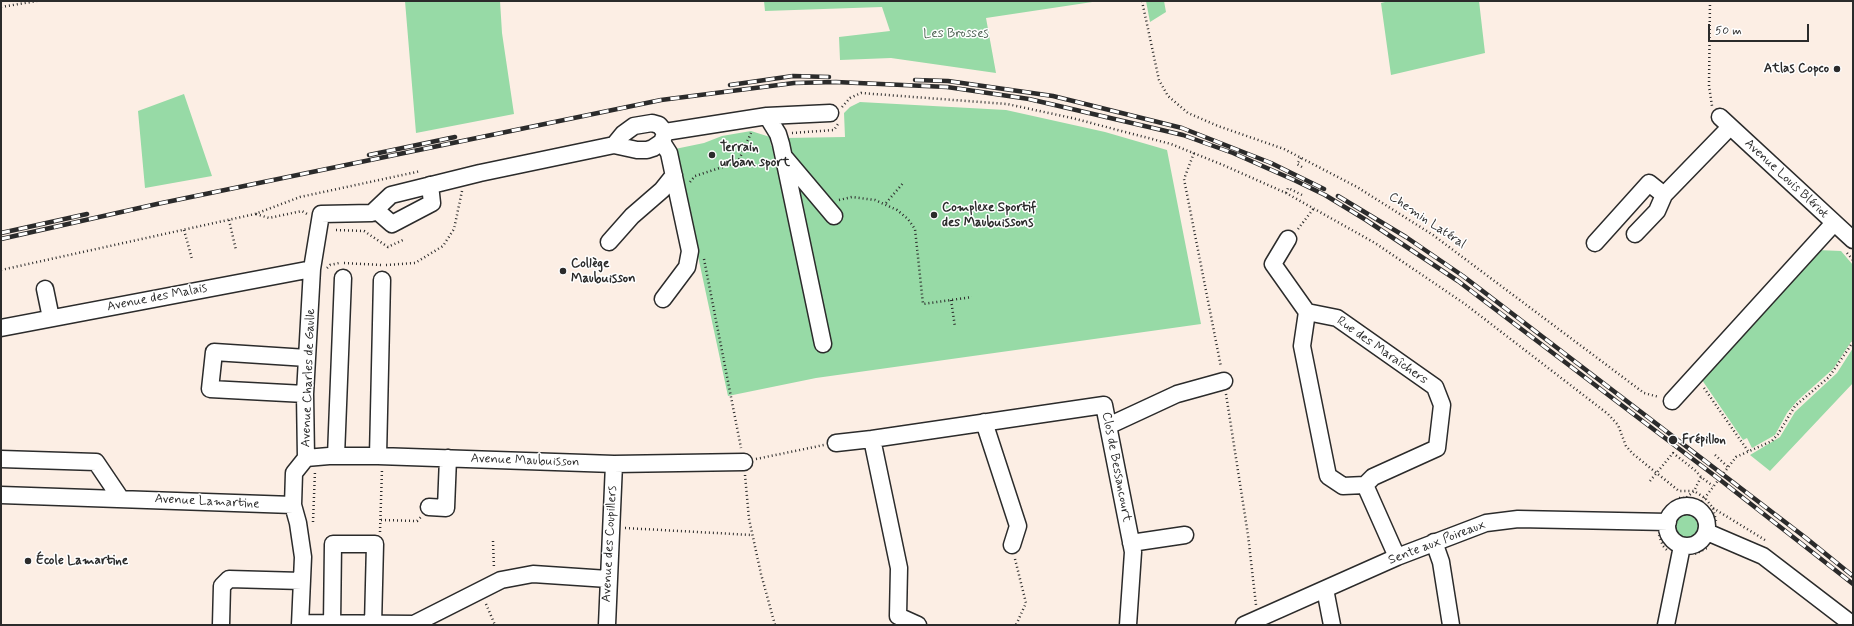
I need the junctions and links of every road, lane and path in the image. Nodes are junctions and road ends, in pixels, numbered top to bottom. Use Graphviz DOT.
graph roads {
  1 [pos="37,1"];
  2 [pos="1142,1"];
  3 [pos="1710,1"];
  4 [pos="1,7"];
  5 [pos="830,113"];
  6 [pos="768,116"];
  7 [pos="1725,122"];
  8 [pos="751,132"];
  9 [pos="664,137"];
  10 [pos="614,145"];
  11 [pos="784,157"];
  12 [pos="1301,158"];
  13 [pos="1302,166"];
  14 [pos="681,176"];
  15 [pos="904,182"];
  16 [pos="430,185"];
  17 [pos="1302,195"];
  18 [pos="1664,195"];
  19 [pos="300,197"];
  20 [pos="886,204"];
  21 [pos="1314,208"];
  22 [pos="376,210"];
  23 [pos="830,211"];
  24 [pos="229,220"];
  25 [pos="1834,223"];
  26 [pos="184,230"];
  27 [pos="1635,234"];
  28 [pos="1288,239"];
  29 [pos="609,242"];
  30 [pos="1594,243"];
  31 [pos="1848,244"];
  32 [pos="236,250"];
  33 [pos="702,252"];
  34 [pos="192,259"];
  35 [pos="1853,260"];
  36 [pos="312,269"];
  37 [pos="1,270"];
  38 [pos="343,278"];
  39 [pos="382,280"];
  40 [pos="45,289"];
  41 [pos="972,297"];
  42 [pos="663,299"];
  43 [pos="951,300"];
  44 [pos="1306,312"];
  45 [pos="51,318"];
  46 [pos="955,326"];
  47 [pos="1,328"];
  48 [pos="1853,342"];
  49 [pos="823,344"];
  50 [pos="308,358"];
  51 [pos="1694,375"];
  52 [pos="1224,381"];
  53 [pos="305,394"];
  54 [pos="1672,401"];
  55 [pos="984,422"];
  56 [pos="1108,426"];
  57 [pos="872,439"];
  58 [pos="836,443"];
  59 [pos="1748,452"];
  60 [pos="1715,455"];
  61 [pos="336,456"];
  62 [pos="378,456"];
  63 [pos="306,458"];
  64 [pos="448,458"];
  65 [pos="1,459"];
  66 [pos="744,462"];
  67 [pos="614,464"];
  68 [pos="1728,467"];
  69 [pos="1657,473"];
  70 [pos="1701,477"];
  71 [pos="1650,481"];
  72 [pos="1366,485"];
  73 [pos="1713,486"];
  74 [pos="1694,491"];
  75 [pos="1,495"];
  76 [pos="1679,498"];
  77 [pos="121,499"];
  78 [pos="1701,503"];
  79 [pos="292,505"];
  80 [pos="429,507"];
  81 [pos="381,520"];
  82 [pos="1662,527"];
  83 [pos="611,528"];
  84 [pos="752,535"];
  85 [pos="1186,535"];
  86 [pos="1711,535"];
  87 [pos="493,542"];
  88 [pos="1434,542"];
  89 [pos="1131,543"];
  90 [pos="375,544"];
  91 [pos="1012,545"];
  92 [pos="1681,552"];
  93 [pos="1397,557"];
  94 [pos="608,579"];
  95 [pos="302,581"];
  96 [pos="487,587"];
  97 [pos="1325,589"];
  98 [pos="898,621"];
  99 [pos="300,624"];
  100 [pos="332,624"];
  101 [pos="221,625"];
  102 [pos="373,625"];
  103 [pos="495,625"];
  104 [pos="607,625"];
  105 [pos="776,625"];
  106 [pos="918,625"];
  107 [pos="1016,625"];
  108 [pos="1128,625"];
  109 [pos="1244,625"];
  110 [pos="1332,625"];
  111 [pos="1451,625"];
  112 [pos="1666,625"];
  113 [pos="1853,625"];
  1 -- 4 [label="path"];
  2 -- 12 [label="path, Chemin Latéral"];
  3 -- 7 [label="path"];
  5 -- 6 [label="street"];
  6 -- 9 [label="street"];
  6 -- 11 [label="street"];
  7 -- 18 [label="street"];
  7 -- 25 [label="street, Avenue Louis Blériot"];
  8 -- 14 [label="path"];
  9 -- 10 [label="street"];
  9 -- 10 [label="street"];
  9 -- 14 [label="street"];
  10 -- 16 [label="street"];
  11 -- 23 [label="street"];
  11 -- 49 [label="street"];
  12 -- 13 [label="path"];
  12 -- 54 [label="path, Chemin Latéral"];
  14 -- 29 [label="street"];
  14 -- 42 [label="street"];
  15 -- 20 [label="path"];
  16 -- 22 [label="street"];
  16 -- 22 [label="street"];
  17 -- 21 [label="path"];
  18 -- 27 [label="street"];
  18 -- 30 [label="street"];
  19 -- 24 [label="path"];
  20 -- 23 [label="path"];
  20 -- 43 [label="path"];
  21 -- 28 [label="path"];
  21 -- 69 [label="path"];
  22 -- 36 [label="street, Avenue Charles de Gaulle"];
  24 -- 26 [label="path"];
  24 -- 32 [label="path"];
  25 -- 31 [label="street, Avenue Louis Blériot"];
  25 -- 51 [label="street"];
  26 -- 34 [label="path"];
  26 -- 37 [label="path"];
  28 -- 44 [label="street"];
  31 -- 35 [label="path"];
  33 -- 66 [label="path"];
  36 -- 45 [label="street, Avenue des Malais"];
  36 -- 50 [label="street, Avenue Charles de Gaulle"];
  38 -- 61 [label="street"];
  39 -- 62 [label="street"];
  40 -- 45 [label="street"];
  41 -- 43 [label="path"];
  43 -- 46 [label="path"];
  44 -- 72 [label="street"];
  44 -- 72 [label="street, Rue des Maraîchers"];
  45 -- 47 [label="street, Avenue des Malais"];
  48 -- 59 [label="path"];
  50 -- 53 [label="street, Avenue Charles de Gaulle"];
  50 -- 53 [label="street"];
  51 -- 54 [label="street"];
  51 -- 59 [label="path"];
  52 -- 56 [label="street"];
  53 -- 63 [label="street, Avenue Charles de Gaulle"];
  55 -- 56 [label="street, Clos de Bessancourt"];
  55 -- 57 [label="street, Clos de Bessancourt"];
  55 -- 91 [label="street"];
  56 -- 89 [label="street, Clos de Bessancourt"];
  57 -- 58 [label="street, Clos de Bessancourt"];
  57 -- 98 [label="street"];
  58 -- 66 [label="path"];
  59 -- 68 [label="path"];
  60 -- 68 [label="path"];
  61 -- 62 [label="street, Avenue Maubuisson"];
  61 -- 63 [label="street, Avenue Maubuisson"];
  62 -- 64 [label="street, Avenue Maubuisson"];
  62 -- 81 [label="path"];
  63 -- 79 [label="street, Avenue Charles de Gaulle"];
  64 -- 67 [label="street, Avenue Maubuisson"];
  64 -- 80 [label="street"];
  65 -- 77 [label="street"];
  66 -- 67 [label="street, Avenue Maubuisson"];
  66 -- 84 [label="path"];
  67 -- 83 [label="street, Avenue des Coupillers"];
  68 -- 73 [label="path"];
  69 -- 70 [label="path"];
  69 -- 71 [label="path"];
  69 -- 74 [label="path"];
  70 -- 73 [label="path"];
  70 -- 74 [label="path"];
  72 -- 93 [label="street"];
  73 -- 78 [label="path"];
  74 -- 76 [label="path"];
  74 -- 78 [label="path"];
  75 -- 77 [label="street, Avenue Lamartine"];
  77 -- 79 [label="street, Avenue Lamartine"];
  78 -- 82 [label="street"];
  78 -- 86 [label="street"];
  78 -- 86 [label="path"];
  79 -- 95 [label="street, Avenue Charles de Gaulle"];
  80 -- 81 [label="path"];
  81 -- 90 [label="path"];
  82 -- 88 [label="street, Sente aux Poireaux"];
  82 -- 92 [label="street"];
  82 -- 92 [label="path"];
  83 -- 84 [label="path"];
  83 -- 94 [label="street, Avenue des Coupillers"];
  84 -- 105 [label="path"];
  85 -- 89 [label="street"];
  86 -- 92 [label="path"];
  86 -- 92 [label="street"];
  86 -- 113 [label="street"];
  87 -- 96 [label="path"];
  88 -- 93 [label="street, Sente aux Poireaux"];
  88 -- 111 [label="street"];
  89 -- 108 [label="street, Clos de Bessancourt"];
  90 -- 100 [label="street"];
  90 -- 102 [label="street"];
  91 -- 107 [label="path"];
  92 -- 112 [label="street"];
  93 -- 97 [label="street, Sente aux Poireaux"];
  94 -- 96 [label="street"];
  94 -- 104 [label="street, Avenue des Coupillers"];
  95 -- 99 [label="street, Avenue Charles de Gaulle"];
  95 -- 101 [label="street"];
  96 -- 102 [label="street"];
  96 -- 103 [label="path"];
  97 -- 109 [label="street, Sente aux Poireaux"];
  97 -- 110 [label="street"];
  98 -- 106 [label="street"];
  99 -- 100 [label="street"];
  100 -- 102 [label="street"];
}
